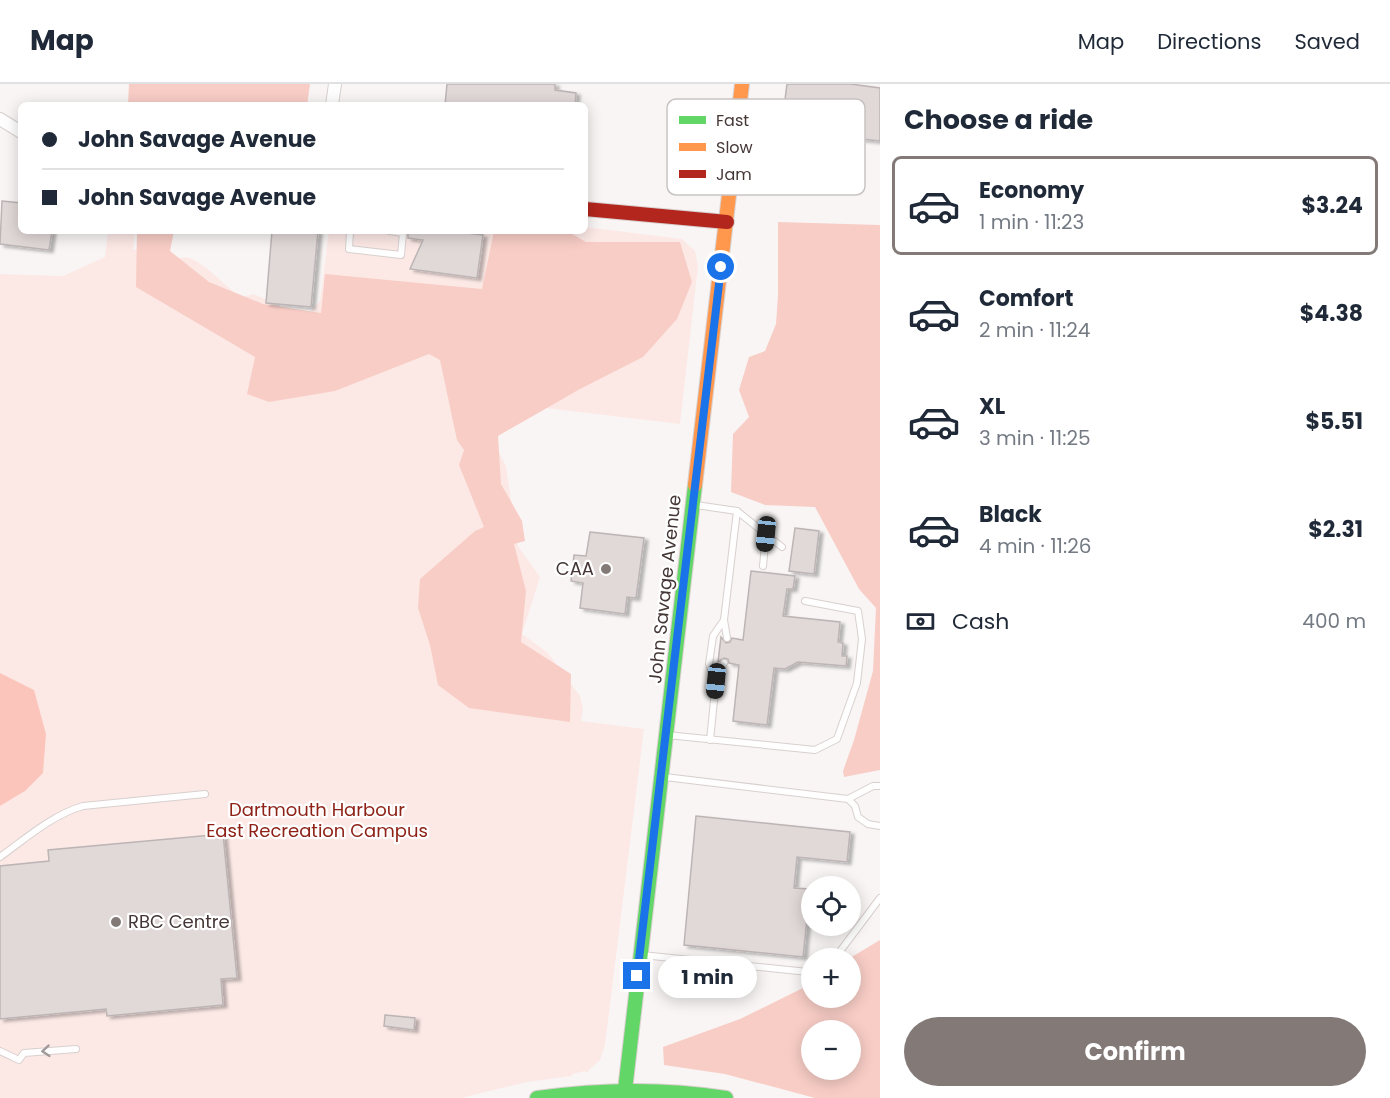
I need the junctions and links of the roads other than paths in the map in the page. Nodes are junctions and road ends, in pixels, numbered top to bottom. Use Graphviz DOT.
graph roads {
  1 [pos="335,84"];
  2 [pos="742,84"];
  3 [pos="740,99"];
  4 [pos="332,102"];
  5 [pos="0,119"];
  6 [pos="18,130"];
  7 [pos="730,195"];
  8 [pos="588,209"];
  9 [pos="727,222"];
  10 [pos="350,234"];
  11 [pos="403,234"];
  12 [pos="693,505"];
  13 [pos="737,511"];
  14 [pos="766,534"];
  15 [pos="782,547"];
  16 [pos="763,566"];
  17 [pos="805,602"];
  18 [pos="724,620"];
  19 [pos="727,638"];
  20 [pos="724,663"];
  21 [pos="716,681"];
  22 [pos="666,735"];
  23 [pos="710,740"];
  24 [pos="662,776"];
  25 [pos="880,786"];
  26 [pos="205,794"];
  27 [pos="849,799"];
  28 [pos="880,826"];
  29 [pos="0,857"];
  30 [pos="880,898"];
  31 [pos="842,948"];
  32 [pos="640,955"];
  33 [pos="801,971"];
  34 [pos="76,1048"];
  35 [pos="0,1051"];
  36 [pos="626,1094"];
  37 [pos="537,1098"];
  38 [pos="726,1098"];
  1 -- 4 [label="street"];
  2 -- 3 [label="main road, John Savage Avenue"];
  5 -- 6 [label="street"];
  7 -- 9 [label="main road, John Savage Avenue"];
  8 -- 9 [label="main road"];
  9 -- 12 [label="main road, John Savage Avenue"];
  10 -- 11 [label="lane"];
  12 -- 13 [label="lane"];
  12 -- 22 [label="main road, John Savage Avenue"];
  13 -- 14 [label="lane"];
  13 -- 18 [label="lane"];
  14 -- 15 [label="lane"];
  14 -- 16 [label="lane"];
  17 -- 23 [label="lane"];
  18 -- 19 [label="lane"];
  18 -- 21 [label="lane"];
  20 -- 21 [label="lane"];
  21 -- 23 [label="lane"];
  22 -- 23 [label="lane"];
  22 -- 24 [label="main road, John Savage Avenue"];
  24 -- 27 [label="lane"];
  24 -- 32 [label="main road, John Savage Avenue"];
  25 -- 27 [label="lane"];
  26 -- 29 [label="lane"];
  27 -- 28 [label="lane"];
  30 -- 31 [label="lane"];
  32 -- 33 [label="lane"];
  32 -- 36 [label="main road, John Savage Avenue"];
  34 -- 35 [label="lane, one-way"];
  36 -- 37 [label="main road"];
  36 -- 38 [label="main road"];
}
